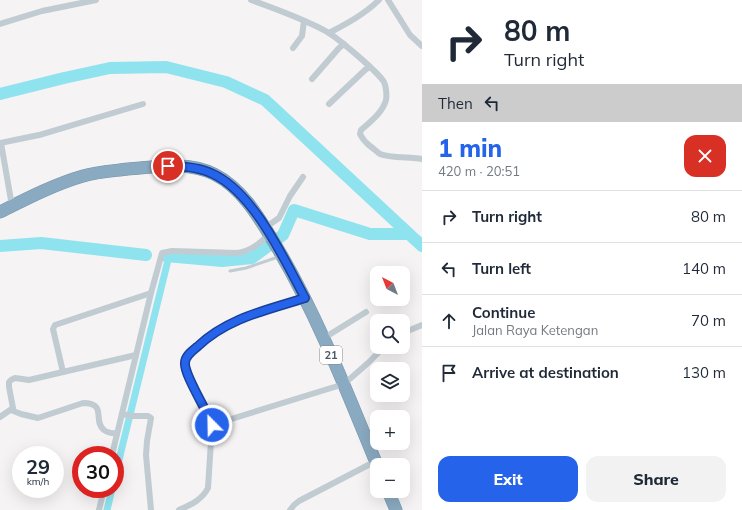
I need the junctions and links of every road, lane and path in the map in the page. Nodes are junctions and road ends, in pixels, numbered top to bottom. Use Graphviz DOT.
graph roads {
  1 [pos="96,0"];
  2 [pos="251,0"];
  3 [pos="379,0"];
  4 [pos="388,0"];
  5 [pos="86,1"];
  6 [pos="373,3"];
  7 [pos="0,24"];
  8 [pos="304,25"];
  9 [pos="329,33"];
  10 [pos="422,46"];
  11 [pos="293,48"];
  12 [pos="340,48"];
  13 [pos="365,71"];
  14 [pos="312,79"];
  15 [pos="143,104"];
  16 [pos="329,104"];
  17 [pos="0,143"];
  18 [pos="422,159"];
  19 [pos="303,177"];
  20 [pos="12,206"];
  21 [pos="0,212"];
  22 [pos="268,233"];
  23 [pos="280,252"];
  24 [pos="230,271"];
  25 [pos="151,293"];
  26 [pos="305,298"];
  27 [pos="366,312"];
  28 [pos="422,325"];
  29 [pos="410,330"];
  30 [pos="324,338"];
  31 [pos="377,354"];
  32 [pos="136,355"];
  33 [pos="63,372"];
  34 [pos="344,384"];
  35 [pos="11,410"];
  36 [pos="123,414"];
  37 [pos="0,417"];
  38 [pos="212,425"];
  39 [pos="117,434"];
  40 [pos="114,446"];
  41 [pos="374,458"];
  42 [pos="370,466"];
  43 [pos="102,498"];
  44 [pos="391,498"];
  45 [pos="99,510"];
  46 [pos="151,510"];
  47 [pos="179,510"];
  48 [pos="290,510"];
  49 [pos="396,510"];
  1 -- 5 [label="street"];
  2 -- 8 [label="street"];
  3 -- 6 [label="street"];
  4 -- 10 [label="street"];
  5 -- 7 [label="street"];
  6 -- 9 [label="street"];
  8 -- 9 [label="street"];
  8 -- 11 [label="street"];
  9 -- 12 [label="street"];
  12 -- 13 [label="street"];
  12 -- 14 [label="street"];
  13 -- 16 [label="street"];
  13 -- 18 [label="street"];
  15 -- 17 [label="street"];
  17 -- 20 [label="street"];
  19 -- 22 [label="street"];
  20 -- 21 [label="highway, 21"];
  20 -- 22 [label="highway, 21"];
  22 -- 23 [label="highway, 21"];
  22 -- 25 [label="street"];
  23 -- 24 [label="lane"];
  23 -- 26 [label="highway, 21"];
  25 -- 32 [label="street"];
  25 -- 33 [label="street"];
  26 -- 30 [label="highway, 21"];
  26 -- 38 [label="street"];
  27 -- 30 [label="street"];
  28 -- 29 [label="street"];
  30 -- 34 [label="highway, 21"];
  31 -- 34 [label="street"];
  32 -- 33 [label="street"];
  32 -- 36 [label="street"];
  33 -- 35 [label="street"];
  34 -- 38 [label="street"];
  34 -- 41 [label="highway, 21"];
  35 -- 37 [label="street"];
  35 -- 39 [label="street"];
  36 -- 39 [label="street"];
  36 -- 46 [label="street"];
  38 -- 47 [label="street"];
  39 -- 40 [label="street"];
  42 -- 48 [label="street"];
  43 -- 45 [label="street"];
  44 -- 49 [label="highway"];
}
